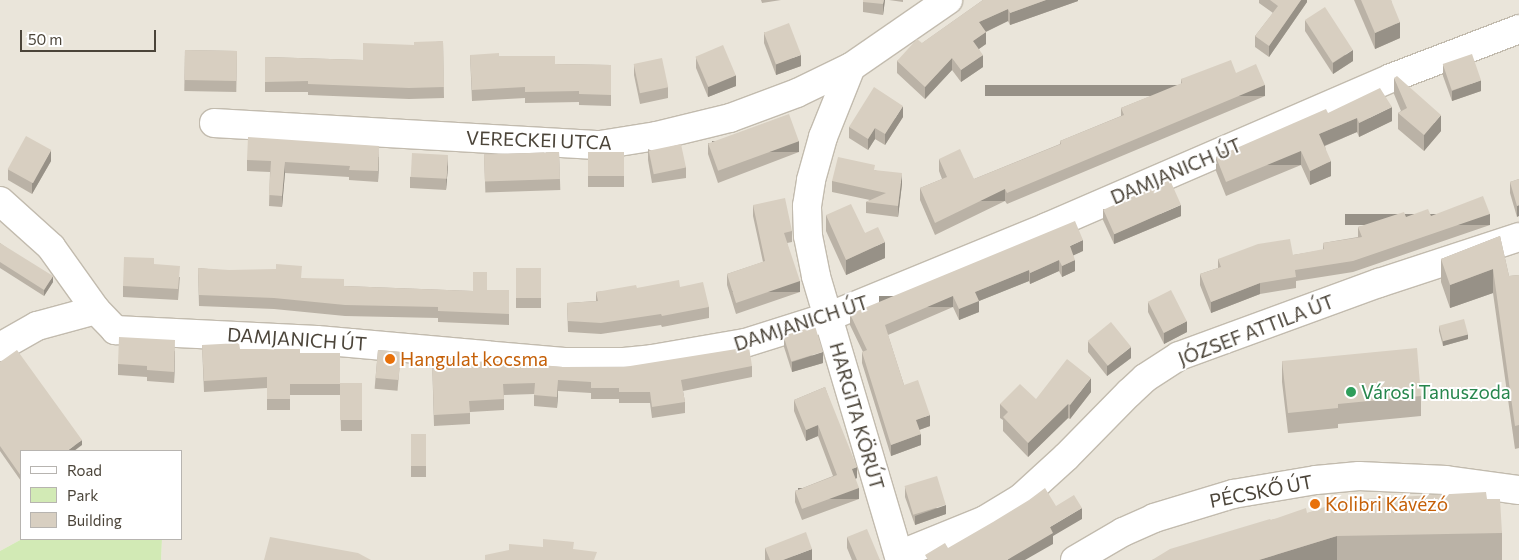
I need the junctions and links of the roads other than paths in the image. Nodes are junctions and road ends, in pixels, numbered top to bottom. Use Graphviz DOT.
graph roads {
  1 [pos="948,0"];
  2 [pos="1519,29"];
  3 [pos="851,67"];
  4 [pos="214,123"];
  5 [pos="0,201"];
  6 [pos="1519,237"];
  7 [pos="96,310"];
  8 [pos="828,318"];
  9 [pos="0,347"];
  10 [pos="1519,490"];
  11 [pos="899,557"];
  12 [pos="1074,560"];
  1 -- 3 [label="street"];
  2 -- 8 [label="street, DAMJANICH ÚT"];
  3 -- 4 [label="street, VERECKEI UTCA"];
  3 -- 8 [label="street, HARGITA KÖRÚT"];
  5 -- 7 [label="street, DAMJANICH ÚT"];
  6 -- 11 [label="street, JÓZSEF ATTILA ÚT"];
  7 -- 8 [label="street, DAMJANICH ÚT"];
  7 -- 9 [label="street"];
  8 -- 11 [label="street, HARGITA KÖRÚT"];
  10 -- 12 [label="street, PÉCSKŐ ÚT"];
}
